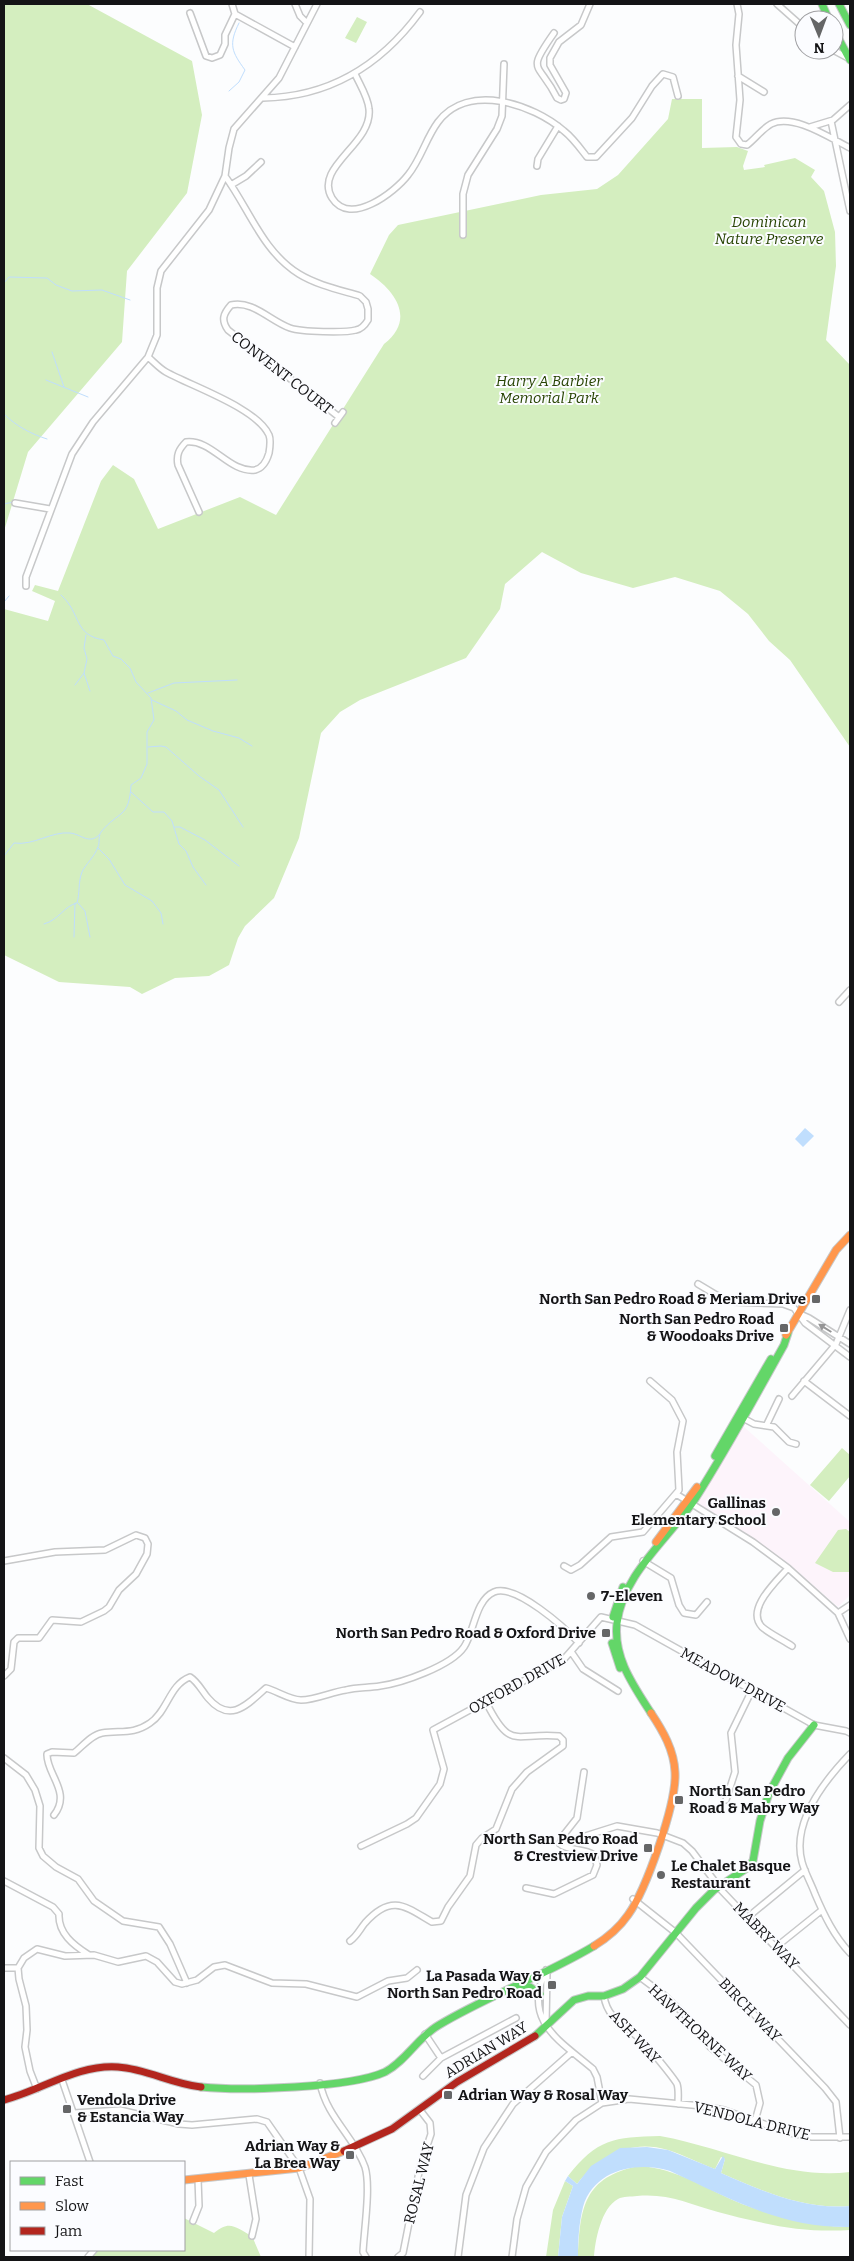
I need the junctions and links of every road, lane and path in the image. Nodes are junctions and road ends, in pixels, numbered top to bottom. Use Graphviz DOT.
graph roads {
  1 [pos="232,4"];
  2 [pos="295,4"];
  3 [pos="317,4"];
  4 [pos="590,4"];
  5 [pos="737,4"];
  6 [pos="777,4"];
  7 [pos="839,4"];
  8 [pos="420,12"];
  9 [pos="190,13"];
  10 [pos="235,14"];
  11 [pos="794,19"];
  12 [pos="307,23"];
  13 [pos="850,24"];
  14 [pos="554,33"];
  15 [pos="295,47"];
  16 [pos="504,64"];
  17 [pos="355,74"];
  18 [pos="738,76"];
  19 [pos="764,92"];
  20 [pos="678,96"];
  21 [pos="263,98"];
  22 [pos="503,102"];
  23 [pos="850,105"];
  24 [pos="831,121"];
  25 [pos="558,126"];
  26 [pos="810,128"];
  27 [pos="837,141"];
  28 [pos="850,148"];
  29 [pos="261,162"];
  30 [pos="537,166"];
  31 [pos="225,176"];
  32 [pos="231,185"];
  33 [pos="850,211"];
  34 [pos="463,235"];
  35 [pos="148,357"];
  36 [pos="343,412"];
  37 [pos="339,417"];
  38 [pos="335,423"];
  39 [pos="15,503"];
  40 [pos="50,509"];
  41 [pos="199,512"];
  42 [pos="26,586"];
  43 [pos="850,990"];
  44 [pos="838,1002"];
  45 [pos="850,1235"];
  46 [pos="698,1284"];
  47 [pos="850,1310"];
  48 [pos="799,1314"];
  49 [pos="839,1336"];
  50 [pos="836,1344"];
  51 [pos="850,1344"];
  52 [pos="850,1356"];
  53 [pos="650,1381"];
  54 [pos="804,1381"];
  55 [pos="792,1396"];
  56 [pos="779,1399"];
  57 [pos="850,1416"];
  58 [pos="740,1417"];
  59 [pos="767,1424"];
  60 [pos="796,1444"];
  61 [pos="676,1494"];
  62 [pos="689,1503"];
  63 [pos="4,1561"];
  64 [pos="645,1562"];
  65 [pos="564,1566"];
  66 [pos="788,1568"];
  67 [pos="707,1602"];
  68 [pos="850,1605"];
  69 [pos="838,1613"];
  70 [pos="615,1619"];
  71 [pos="850,1639"];
  72 [pos="580,1643"];
  73 [pos="792,1646"];
  74 [pos="572,1653"];
  75 [pos="4,1676"];
  76 [pos="752,1690"];
  77 [pos="618,1691"];
  78 [pos="486,1702"];
  79 [pos="814,1725"];
  80 [pos="850,1734"];
  81 [pos="850,1754"];
  82 [pos="4,1758"];
  83 [pos="584,1772"];
  84 [pos="726,1800"];
  85 [pos="54,1815"];
  86 [pos="659,1834"];
  87 [pos="560,1844"];
  88 [pos="361,1846"];
  89 [pos="805,1870"];
  90 [pos="4,1881"];
  91 [pos="719,1887"];
  92 [pos="526,1888"];
  93 [pos="634,1900"];
  94 [pos="822,1910"];
  95 [pos="748,1917"];
  96 [pos="676,1933"];
  97 [pos="350,1941"];
  98 [pos="776,1947"];
  99 [pos="850,1953"];
  100 [pos="90,1955"];
  101 [pos="4,1968"];
  102 [pos="18,1968"];
  103 [pos="417,1970"];
  104 [pos="547,1970"];
  105 [pos="640,1977"];
  106 [pos="187,1983"];
  107 [pos="540,1994"];
  108 [pos="604,1996"];
  109 [pos="488,2000"];
  110 [pos="516,2018"];
  111 [pos="546,2025"];
  112 [pos="850,2025"];
  113 [pos="425,2034"];
  114 [pos="572,2052"];
  115 [pos="440,2058"];
  116 [pos="423,2076"];
  117 [pos="62,2080"];
  118 [pos="320,2083"];
  119 [pos="38,2089"];
  120 [pos="4,2100"];
  121 [pos="602,2103"];
  122 [pos="678,2104"];
  123 [pos="420,2110"];
  124 [pos="74,2114"];
  125 [pos="756,2121"];
  126 [pos="850,2137"];
  127 [pos="840,2138"];
  128 [pos="355,2147"];
  129 [pos="90,2161"];
  130 [pos="299,2168"];
  131 [pos="249,2175"];
  132 [pos="198,2179"];
  133 [pos="185,2180"];
  134 [pos="193,2221"];
  135 [pos="252,2236"];
  136 [pos="309,2257"];
  137 [pos="366,2257"];
  138 [pos="398,2257"];
  139 [pos="458,2257"];
  140 [pos="512,2257"];
  1 -- 10 [label="street"];
  2 -- 12 [label="street"];
  3 -- 12 [label="street"];
  4 -- 14 [label="street"];
  5 -- 18 [label="street"];
  6 -- 11 [label="street"];
  7 -- 13 [label="main road"];
  8 -- 17 [label="street"];
  9 -- 10 [label="street"];
  10 -- 15 [label="street"];
  12 -- 15 [label="street"];
  15 -- 21 [label="street"];
  16 -- 22 [label="street"];
  17 -- 21 [label="street"];
  17 -- 22 [label="street"];
  18 -- 19 [label="street"];
  18 -- 26 [label="street"];
  20 -- 25 [label="street"];
  21 -- 31 [label="street"];
  22 -- 25 [label="street"];
  22 -- 34 [label="street"];
  23 -- 24 [label="street"];
  24 -- 26 [label="street"];
  24 -- 27 [label="street"];
  25 -- 30 [label="street"];
  26 -- 27 [label="street"];
  27 -- 28 [label="street"];
  27 -- 33 [label="street"];
  29 -- 32 [label="street"];
  31 -- 32 [label="street, CONVENT COURT"];
  31 -- 35 [label="street"];
  32 -- 37 [label="street, CONVENT COURT"];
  35 -- 40 [label="street"];
  35 -- 41 [label="street"];
  36 -- 37 [label="street"];
  37 -- 38 [label="street"];
  39 -- 40 [label="street"];
  40 -- 42 [label="street"];
  43 -- 44 [label="street"];
  45 -- 48 [label="main road"];
  46 -- 48 [label="street"];
  47 -- 49 [label="street"];
  49 -- 48 [label="street, one-way"];
  48 -- 50 [label="street"];
  48 -- 58 [label="main road"];
  49 -- 50 [label="street"];
  49 -- 51 [label="street"];
  50 -- 52 [label="street"];
  50 -- 54 [label="street"];
  53 -- 61 [label="street"];
  54 -- 55 [label="street"];
  54 -- 57 [label="street"];
  56 -- 59 [label="street"];
  58 -- 59 [label="street"];
  58 -- 62 [label="main road"];
  59 -- 60 [label="street"];
  61 -- 62 [label="street"];
  61 -- 65 [label="street"];
  62 -- 64 [label="main road"];
  62 -- 66 [label="street"];
  63 -- 75 [label="street"];
  64 -- 67 [label="street"];
  64 -- 70 [label="main road"];
  66 -- 69 [label="street"];
  66 -- 73 [label="street"];
  68 -- 69 [label="street"];
  69 -- 71 [label="street"];
  70 -- 72 [label="street, OXFORD DRIVE"];
  70 -- 76 [label="street, MEADOW DRIVE"];
  70 -- 86 [label="main road"];
  72 -- 74 [label="street, OXFORD DRIVE"];
  72 -- 85 [label="street"];
  74 -- 77 [label="street"];
  74 -- 78 [label="street, OXFORD DRIVE"];
  76 -- 79 [label="street, MEADOW DRIVE"];
  76 -- 84 [label="street"];
  78 -- 88 [label="street, OXFORD DRIVE"];
  78 -- 97 [label="street"];
  79 -- 80 [label="street, MEADOW DRIVE"];
  79 -- 91 [label="main road, ADRIAN WAY"];
  81 -- 89 [label="street"];
  82 -- 106 [label="street"];
  83 -- 87 [label="street"];
  86 -- 87 [label="street, MABRY WAY"];
  86 -- 91 [label="street, MABRY WAY"];
  86 -- 93 [label="main road"];
  87 -- 92 [label="street"];
  89 -- 94 [label="street"];
  89 -- 95 [label="street"];
  90 -- 100 [label="street"];
  91 -- 95 [label="street, MABRY WAY"];
  91 -- 96 [label="main road, ADRIAN WAY"];
  93 -- 96 [label="street, BIRCH WAY"];
  93 -- 104 [label="main road"];
  94 -- 98 [label="street"];
  94 -- 99 [label="street"];
  95 -- 98 [label="street, MABRY WAY"];
  96 -- 105 [label="main road, ADRIAN WAY"];
  96 -- 127 [label="street, BIRCH WAY"];
  98 -- 112 [label="street, MABRY WAY"];
  100 -- 102 [label="street"];
  100 -- 106 [label="street"];
  101 -- 102 [label="street"];
  102 -- 119 [label="street"];
  103 -- 106 [label="street"];
  104 -- 107 [label="street"];
  104 -- 109 [label="main road"];
  104 -- 111 [label="street"];
  105 -- 108 [label="main road, ADRIAN WAY"];
  105 -- 125 [label="street, HAWTHORNE WAY"];
  107 -- 109 [label="main road"];
  107 -- 111 [label="street"];
  108 -- 111 [label="main road, ADRIAN WAY"];
  108 -- 122 [label="street, ASH WAY"];
  109 -- 113 [label="main road"];
  110 -- 115 [label="street"];
  111 -- 114 [label="street"];
  111 -- 123 [label="main road, ADRIAN WAY"];
  113 -- 115 [label="street"];
  113 -- 118 [label="main road"];
  114 -- 121 [label="street"];
  114 -- 139 [label="street"];
  115 -- 116 [label="street"];
  117 -- 118 [label="main road"];
  117 -- 119 [label="main road"];
  117 -- 124 [label="street"];
  118 -- 128 [label="street"];
  119 -- 120 [label="main road"];
  121 -- 122 [label="street, VENDOLA DRIVE"];
  121 -- 140 [label="street, VENDOLA DRIVE"];
  122 -- 125 [label="street, VENDOLA DRIVE"];
  123 -- 128 [label="main road, ADRIAN WAY"];
  123 -- 138 [label="street, ROSAL WAY"];
  124 -- 129 [label="street"];
  124 -- 130 [label="street"];
  125 -- 127 [label="street, VENDOLA DRIVE"];
  126 -- 127 [label="street, VENDOLA DRIVE"];
  128 -- 130 [label="main road, ADRIAN WAY"];
  128 -- 137 [label="street"];
  130 -- 131 [label="main road, ADRIAN WAY"];
  130 -- 136 [label="street"];
  131 -- 132 [label="main road, ADRIAN WAY"];
  131 -- 135 [label="street"];
  132 -- 133 [label="main road, ADRIAN WAY"];
  132 -- 134 [label="street"];
}
